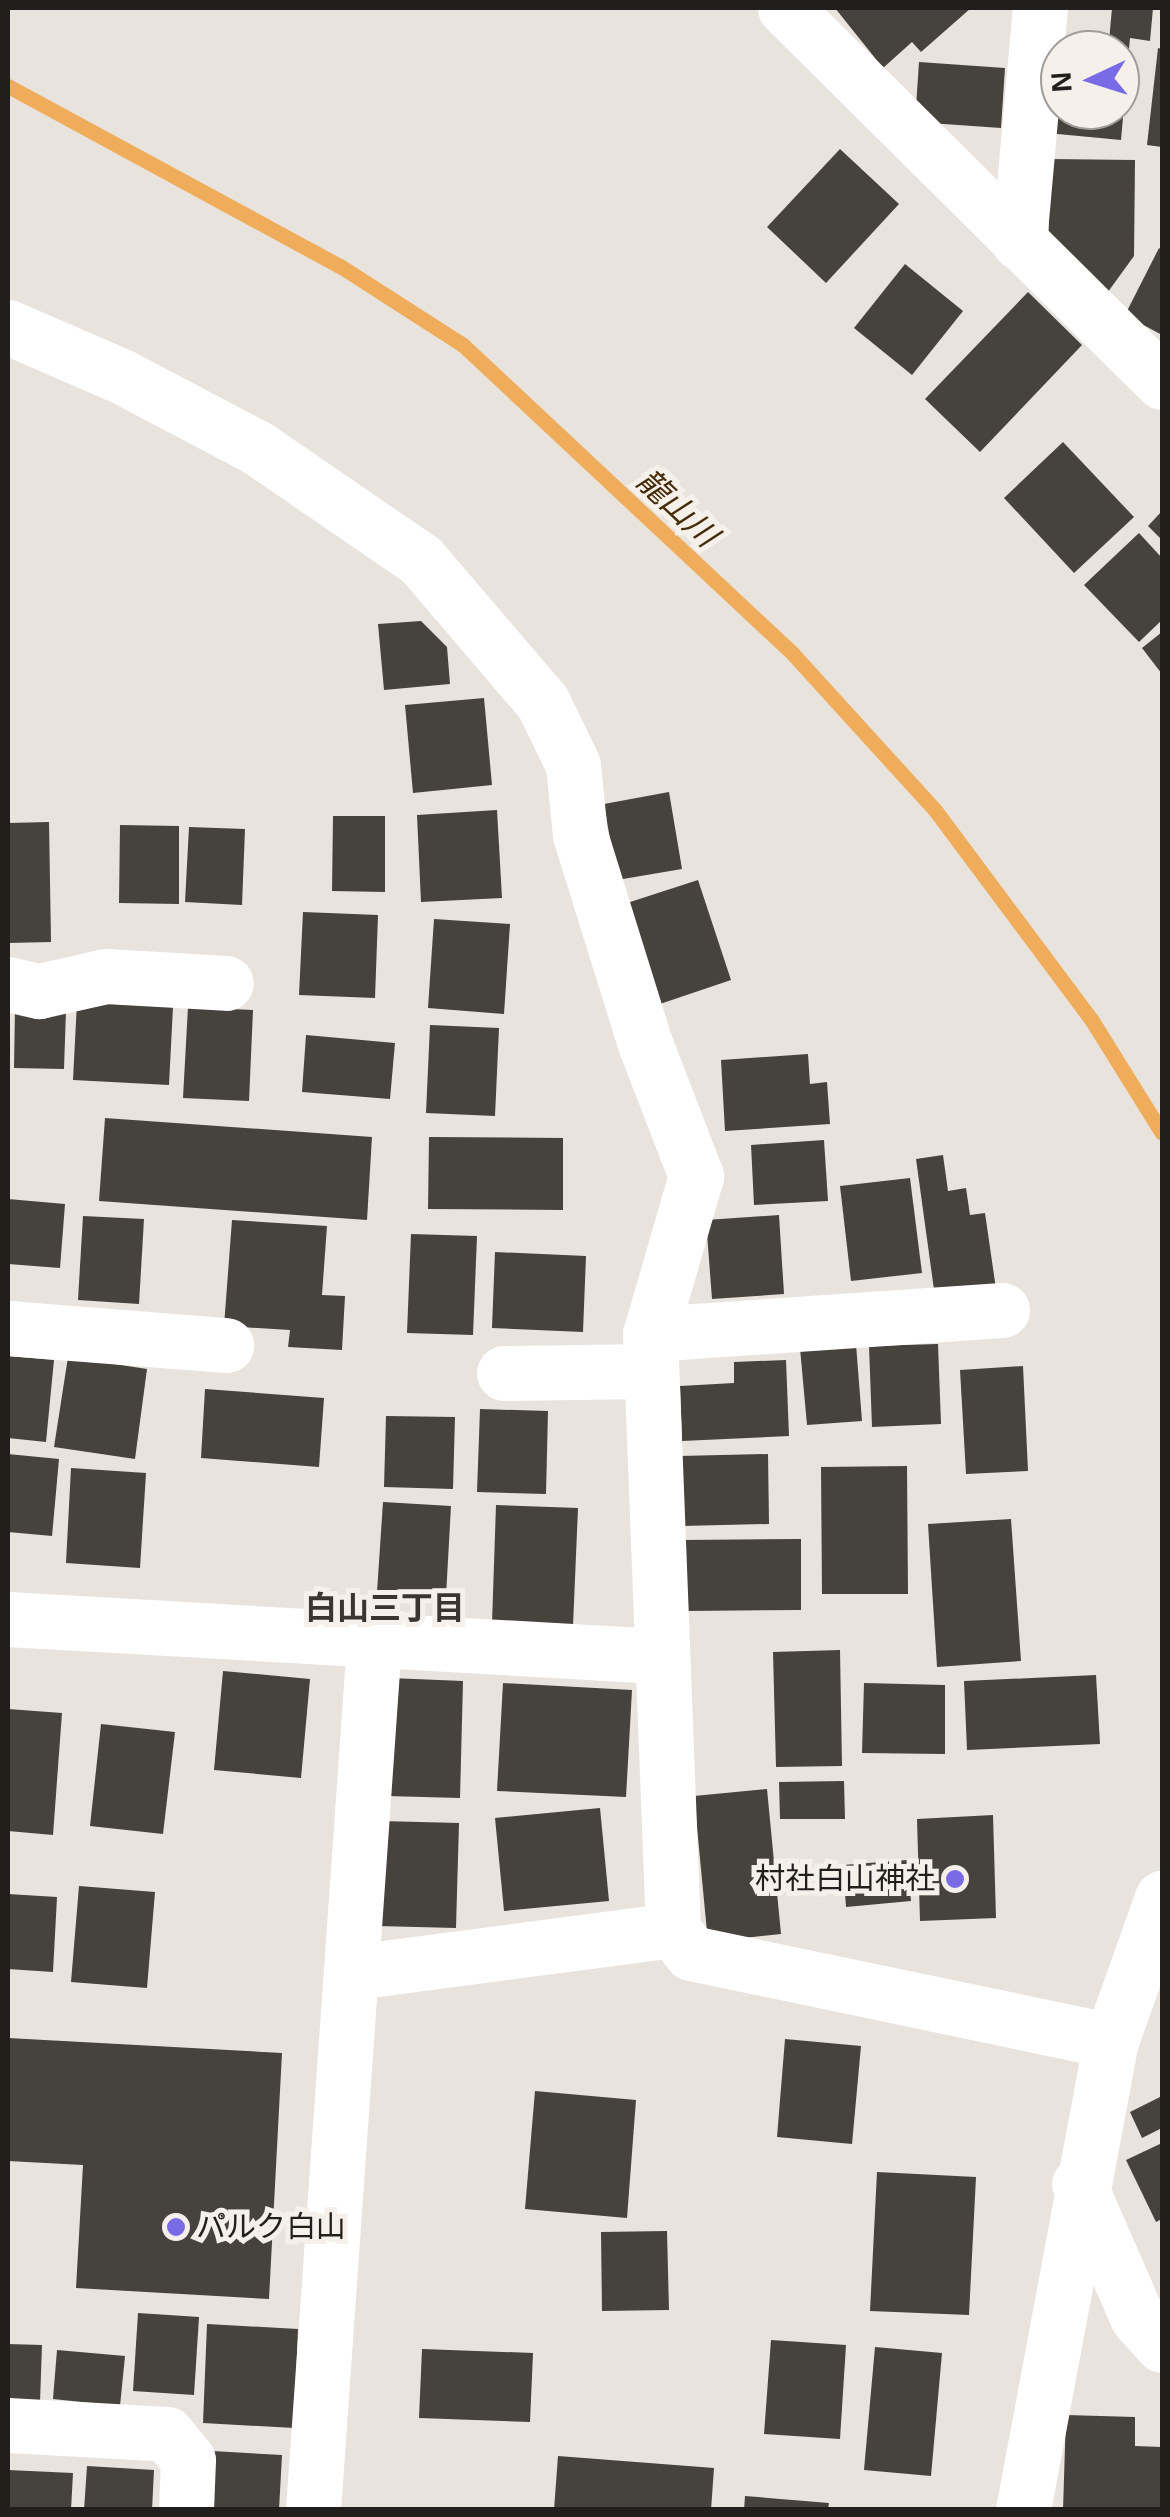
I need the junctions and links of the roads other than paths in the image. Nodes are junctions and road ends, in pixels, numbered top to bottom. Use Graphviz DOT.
graph roads {
  1 [pos="785,8"];
  2 [pos="1040,8"];
  3 [pos="1019,242"];
  4 [pos="8,327"];
  5 [pos="1162,382"];
  6 [pos="226,983"];
  7 [pos="8,984"];
  8 [pos="1002,1310"];
  9 [pos="8,1328"];
  10 [pos="226,1345"];
  11 [pos="650,1352"];
  12 [pos="504,1373"];
  13 [pos="8,1619"];
  14 [pos="374,1642"];
  15 [pos="659,1656"];
  16 [pos="1162,1898"];
  17 [pos="673,1930"];
  18 [pos="354,1972"];
  19 [pos="1111,2041"];
  20 [pos="1079,2184"];
  21 [pos="1162,2345"];
  22 [pos="8,2425"];
  23 [pos="186,2510"];
  24 [pos="313,2510"];
  25 [pos="1023,2510"];
  1 -- 3 [label="street"];
  2 -- 3 [label="street"];
  3 -- 5 [label="street"];
  4 -- 11 [label="street"];
  6 -- 7 [label="street"];
  8 -- 11 [label="street"];
  9 -- 10 [label="street"];
  11 -- 12 [label="street"];
  11 -- 15 [label="street"];
  13 -- 14 [label="street"];
  14 -- 15 [label="street"];
  14 -- 18 [label="street"];
  15 -- 17 [label="street"];
  16 -- 19 [label="street"];
  17 -- 18 [label="street"];
  17 -- 19 [label="street"];
  18 -- 24 [label="street"];
  19 -- 20 [label="street"];
  20 -- 21 [label="street"];
  20 -- 25 [label="street"];
  22 -- 23 [label="street"];
}
